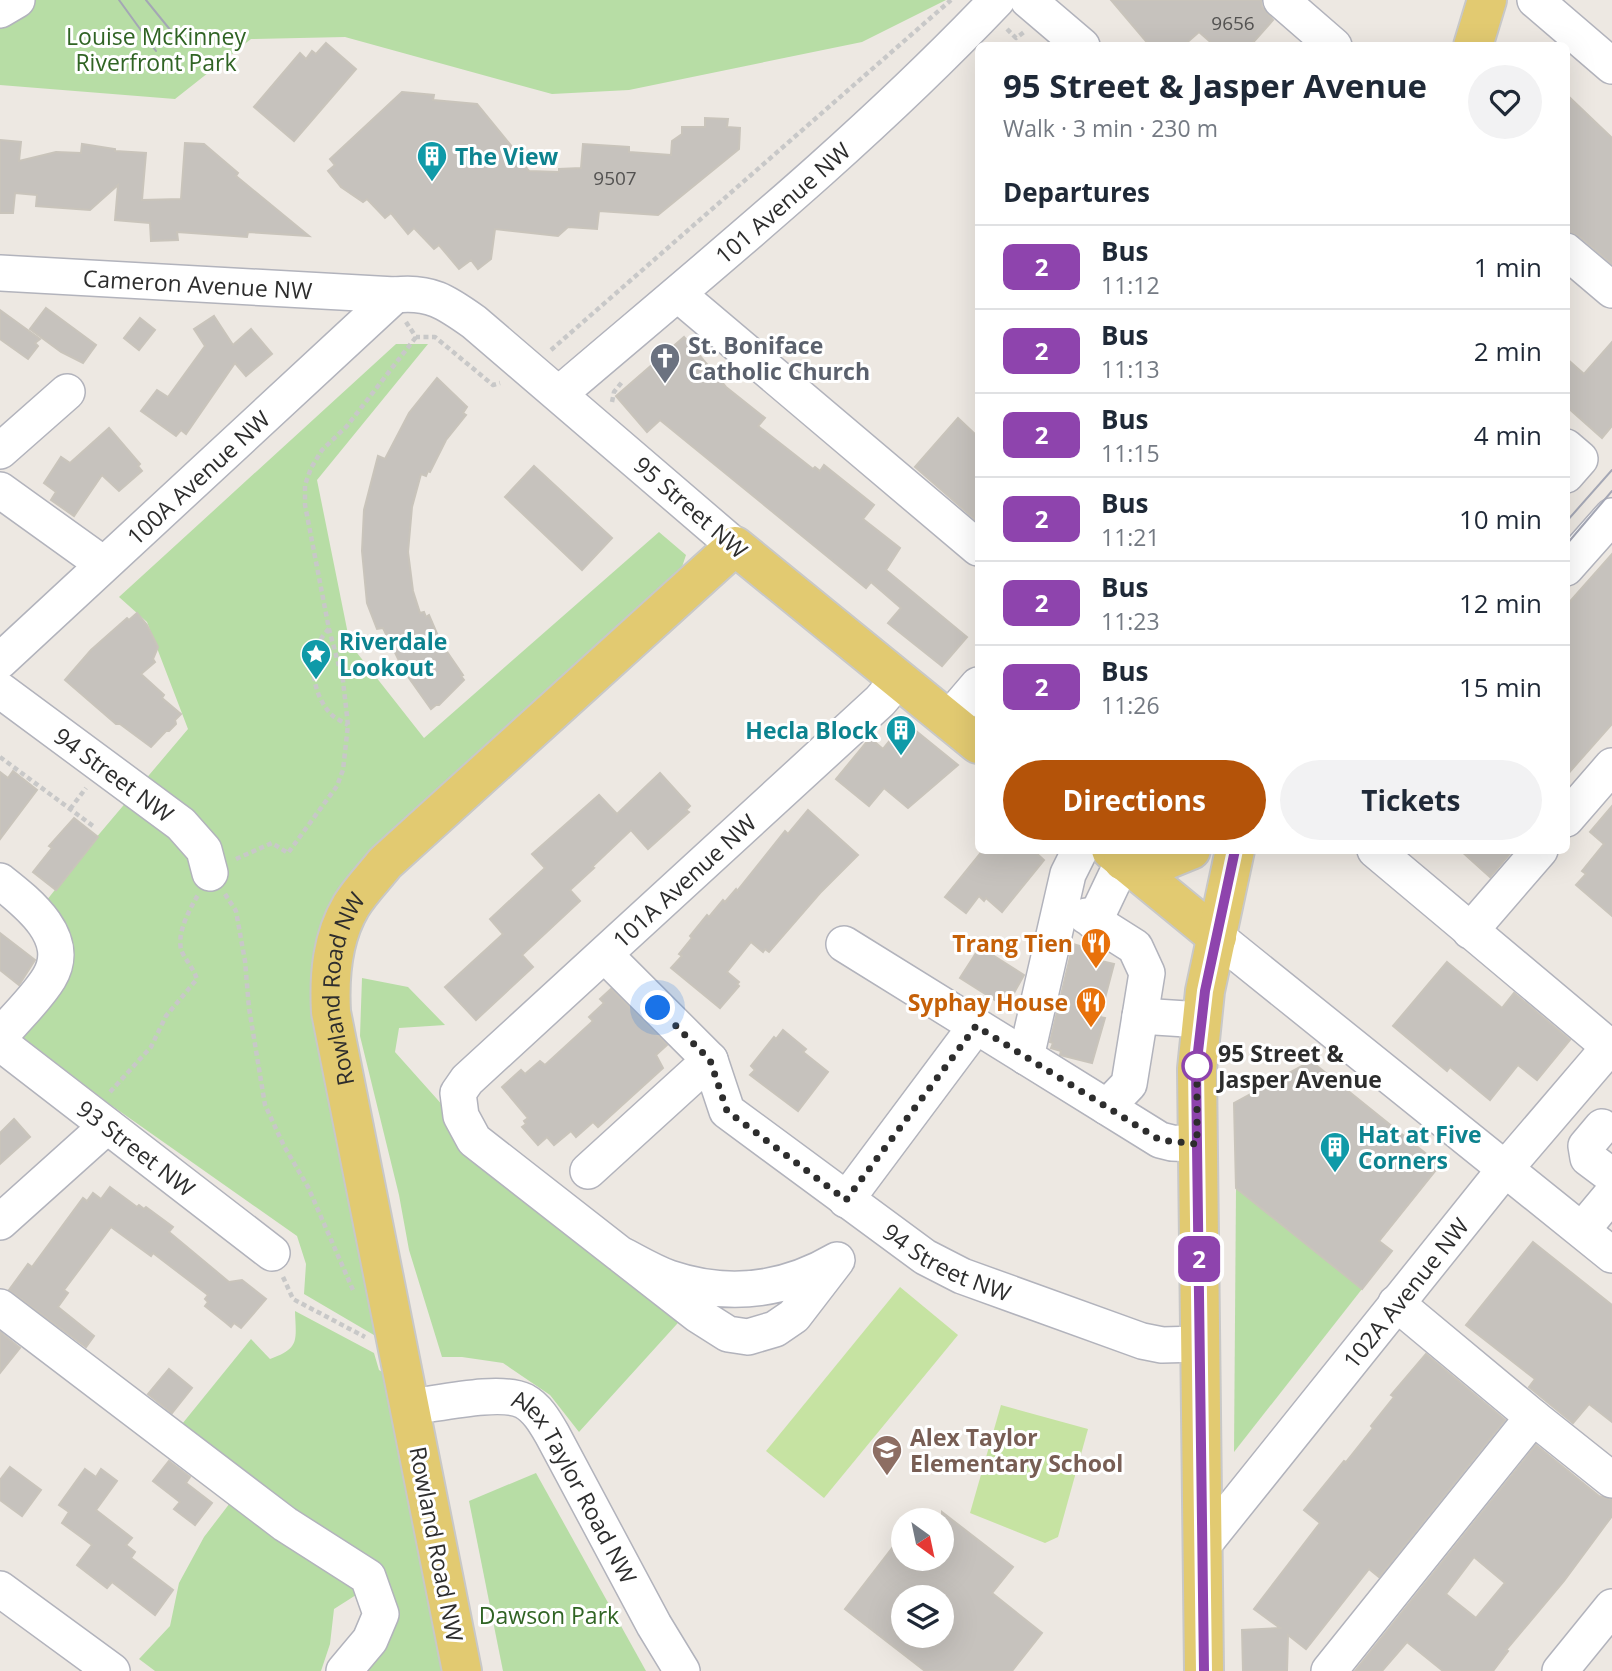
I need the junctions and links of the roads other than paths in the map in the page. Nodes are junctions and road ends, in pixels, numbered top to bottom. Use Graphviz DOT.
graph roads {
  1 [pos="17,0"];
  2 [pos="997,0"];
  3 [pos="1028,0"];
  4 [pos="1281,0"];
  5 [pos="1487,0"];
  6 [pos="1552,6"];
  7 [pos="0,10"];
  8 [pos="1310,38"];
  9 [pos="1077,42"];
  10 [pos="1474,42"];
  11 [pos="1612,66"];
  12 [pos="1570,260"];
  13 [pos="0,274"];
  14 [pos="1612,290"];
  15 [pos="679,295"];
  16 [pos="398,305"];
  17 [pos="67,392"];
  18 [pos="559,394"];
  19 [pos="1570,450"];
  20 [pos="0,451"];
  21 [pos="1570,470"];
  22 [pos="0,490"];
  23 [pos="1612,516"];
  24 [pos="975,545"];
  25 [pos="735,546"];
  26 [pos="1570,563"];
  27 [pos="103,564"];
  28 [pos="0,661"];
  29 [pos="898,680"];
  30 [pos="975,688"];
  31 [pos="0,690"];
  32 [pos="948,720"];
  33 [pos="975,742"];
  34 [pos="1612,766"];
  35 [pos="1570,814"];
  36 [pos="1078,854"];
  37 [pos="1181,854"];
  38 [pos="1234,854"];
  39 [pos="1380,854"];
  40 [pos="1537,854"];
  41 [pos="1117,856"];
  42 [pos="0,881"];
  43 [pos="202,888"];
  44 [pos="1471,931"];
  45 [pos="1217,937"];
  46 [pos="844,944"];
  47 [pos="605,956"];
  48 [pos="1140,1016"];
  49 [pos="1202,1020"];
  50 [pos="976,1026"];
  51 [pos="0,1037"];
  52 [pos="0,1043"];
  53 [pos="1611,1047"];
  54 [pos="1026,1057"];
  55 [pos="710,1060"];
  56 [pos="1565,1098"];
  57 [pos="1108,1107"];
  58 [pos="106,1112"];
  59 [pos="1197,1144"];
  60 [pos="1607,1156"];
  61 [pos="1505,1169"];
  62 [pos="588,1171"];
  63 [pos="858,1209"];
  64 [pos="0,1222"];
  65 [pos="1581,1230"];
  66 [pos="272,1254"];
  67 [pos="620,1254"];
  68 [pos="1612,1255"];
  69 [pos="837,1260"];
  70 [pos="1396,1303"];
  71 [pos="0,1307"];
  72 [pos="1200,1344"];
  73 [pos="410,1407"];
  74 [pos="1533,1418"];
  75 [pos="1612,1480"];
  76 [pos="1204,1544"];
  77 [pos="0,1589"];
  78 [pos="1612,1607"];
  79 [pos="112,1671"];
  80 [pos="344,1671"];
  81 [pos="462,1671"];
  82 [pos="682,1671"];
  83 [pos="1204,1671"];
  84 [pos="1329,1671"];
  85 [pos="1560,1671"];
  1 -- 7 [label="street"];
  2 -- 15 [label="street, 101 Avenue NW"];
  3 -- 9 [label="street"];
  4 -- 8 [label="street"];
  5 -- 10 [label="main road"];
  6 -- 11 [label="street"];
  12 -- 14 [label="street"];
  13 -- 16 [label="street, Cameron Avenue NW"];
  15 -- 18 [label="street, 101 Avenue NW"];
  15 -- 24 [label="street"];
  16 -- 18 [label="street, 95 Street NW"];
  16 -- 27 [label="street, 100A Avenue NW"];
  17 -- 20 [label="street"];
  18 -- 25 [label="street, 95 Street NW"];
  19 -- 21 [label="street"];
  22 -- 27 [label="street"];
  23 -- 26 [label="street"];
  25 -- 29 [label="main road, 95 Street NW"];
  25 -- 73 [label="main road, Rowland Road NW"];
  27 -- 28 [label="street, 100A Avenue NW"];
  29 -- 32 [label="main road, 95 Street NW"];
  29 -- 47 [label="street, 101A Avenue NW"];
  30 -- 32 [label="street"];
  31 -- 43 [label="street, 94 Street NW"];
  32 -- 33 [label="main road, 95 Street NW"];
  34 -- 35 [label="street"];
  36 -- 54 [label="street"];
  37 -- 41 [label="main road"];
  38 -- 45 [label="main road"];
  39 -- 44 [label="street"];
  40 -- 44 [label="street"];
  41 -- 45 [label="main road"];
  41 -- 48 [label="street"];
  42 -- 51 [label="street"];
  44 -- 53 [label="street"];
  45 -- 49 [label="main road"];
  45 -- 61 [label="street"];
  46 -- 50 [label="street"];
  47 -- 55 [label="street"];
  47 -- 67 [label="street, 101A Avenue NW"];
  48 -- 49 [label="street"];
  48 -- 57 [label="street"];
  49 -- 59 [label="main road"];
  50 -- 54 [label="street"];
  50 -- 63 [label="street"];
  52 -- 58 [label="street, 93 Street NW"];
  53 -- 56 [label="street, 102A Avenue NW"];
  54 -- 57 [label="street"];
  55 -- 62 [label="street"];
  55 -- 63 [label="street, 94 Street NW"];
  56 -- 60 [label="street"];
  56 -- 61 [label="street, 102A Avenue NW"];
  57 -- 59 [label="street"];
  58 -- 64 [label="street"];
  58 -- 66 [label="street, 93 Street NW"];
  59 -- 72 [label="main road"];
  60 -- 65 [label="street"];
  61 -- 65 [label="street"];
  61 -- 70 [label="street, 102A Avenue NW"];
  63 -- 69 [label="street"];
  63 -- 72 [label="street, 94 Street NW"];
  65 -- 68 [label="street"];
  67 -- 69 [label="street"];
  67 -- 69 [label="street"];
  70 -- 74 [label="street"];
  70 -- 76 [label="street, 102A Avenue NW"];
  71 -- 80 [label="street"];
  72 -- 76 [label="main road"];
  73 -- 81 [label="main road, Rowland Road NW"];
  73 -- 82 [label="street, Alex Taylor Road NW"];
  74 -- 75 [label="street"];
  74 -- 84 [label="street"];
  76 -- 83 [label="main road"];
  77 -- 79 [label="street"];
  78 -- 85 [label="street"];
}
